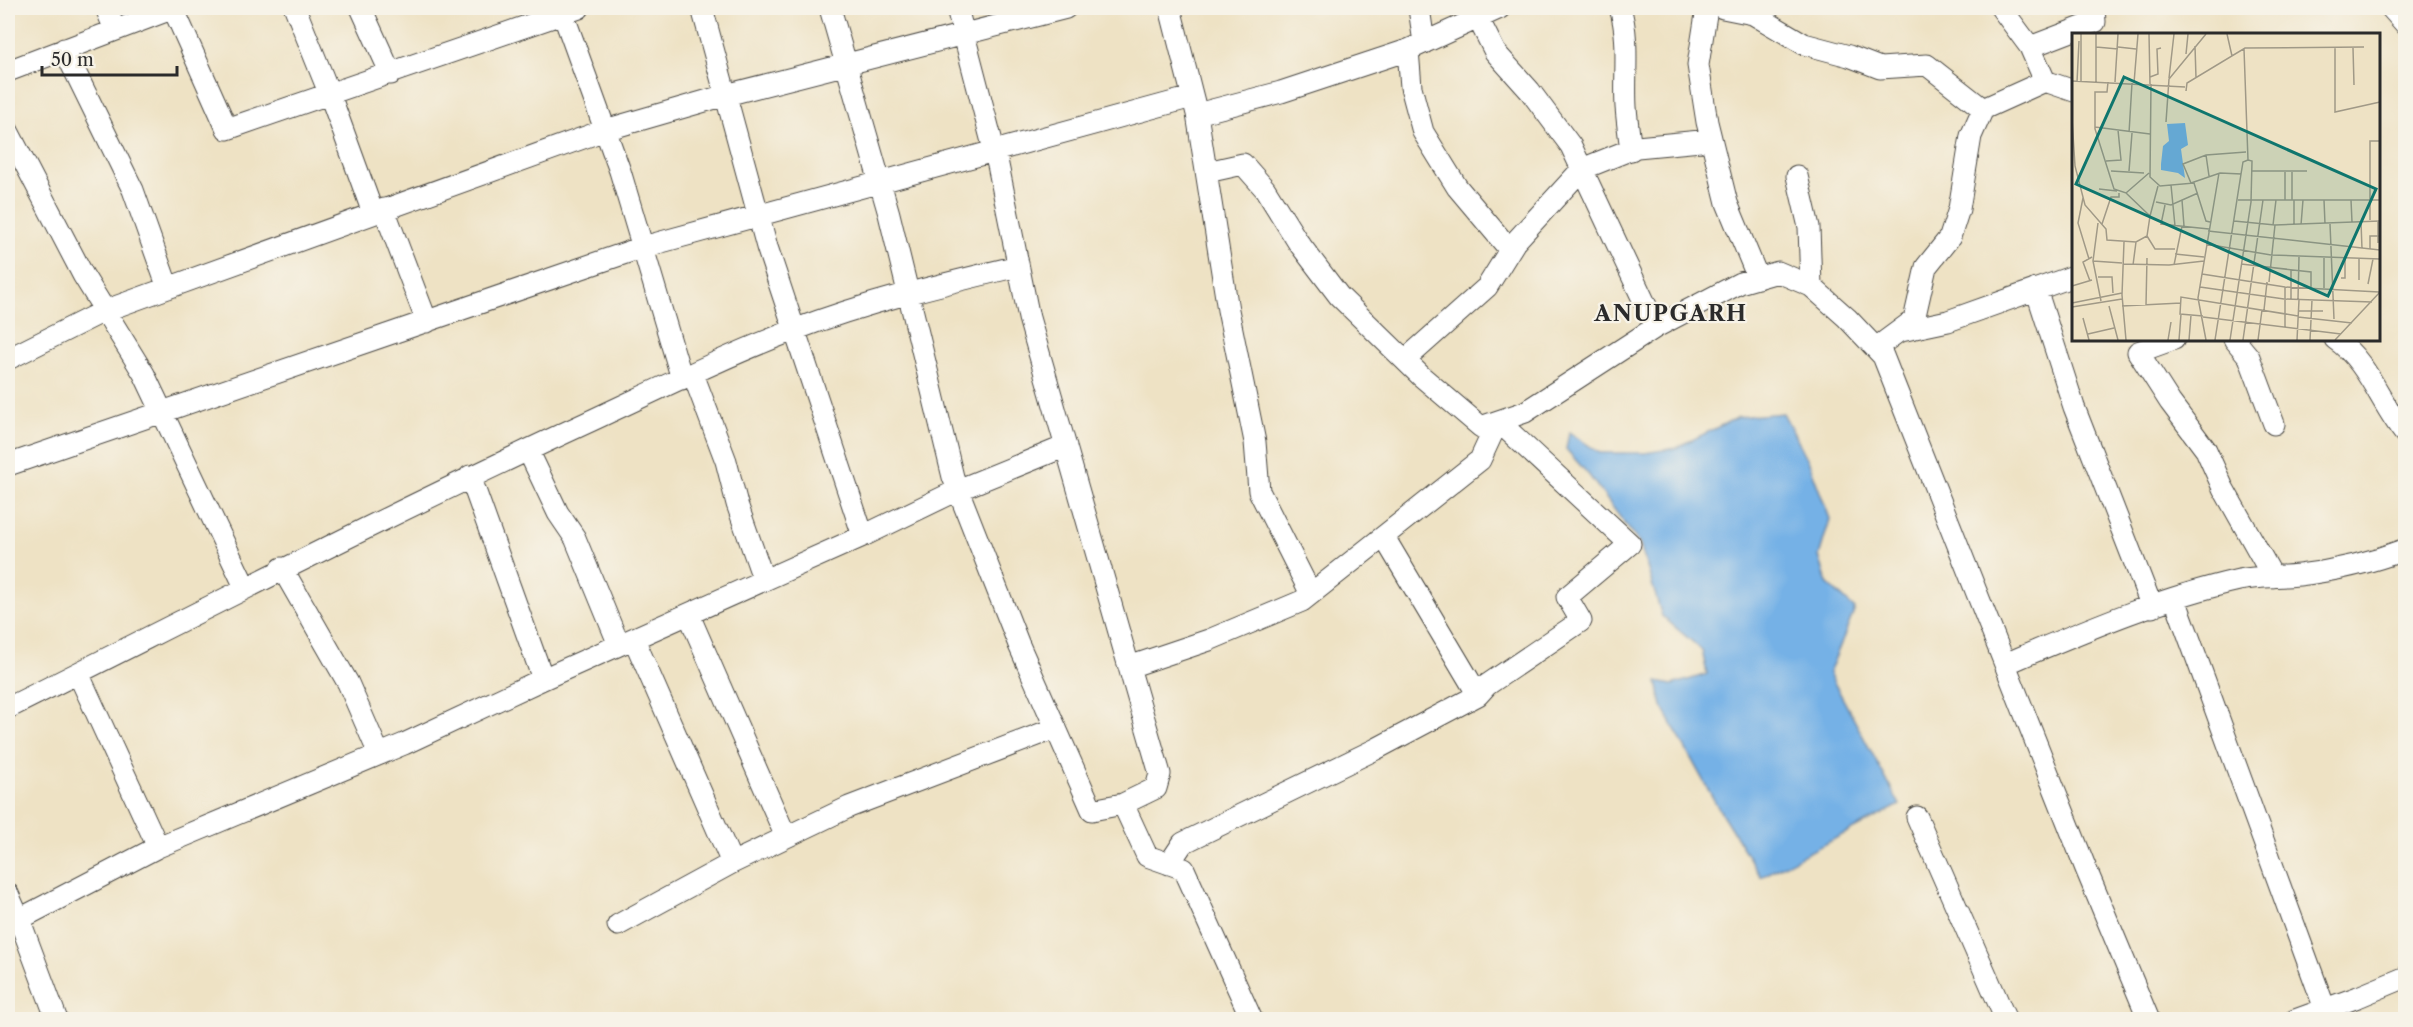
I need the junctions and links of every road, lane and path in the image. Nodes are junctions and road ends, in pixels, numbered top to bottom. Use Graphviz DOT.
graph roads {
  1 [pos="106,8"];
  2 [pos="173,8"];
  3 [pos="295,8"];
  4 [pos="361,8"];
  5 [pos="702,8"];
  6 [pos="831,8"];
  7 [pos="957,8"];
  8 [pos="1066,8"];
  9 [pos="1170,8"];
  10 [pos="1419,8"];
  11 [pos="1500,8"];
  12 [pos="1620,8"];
  13 [pos="1707,8"];
  14 [pos="1723,8"];
  15 [pos="2001,8"];
  16 [pos="2094,8"];
  17 [pos="2391,8"];
  18 [pos="568,9"];
  19 [pos="1478,18"];
  20 [pos="2406,25"];
  21 [pos="115,30"];
  22 [pos="964,35"];
  23 [pos="1416,47"];
  24 [pos="2030,47"];
  25 [pos="64,49"];
  26 [pos="845,64"];
  27 [pos="8,71"];
  28 [pos="391,74"];
  29 [pos="2045,81"];
  30 [pos="2072,89"];
  31 [pos="330,95"];
  32 [pos="726,95"];
  33 [pos="1195,106"];
  34 [pos="1983,109"];
  35 [pos="605,130"];
  36 [pos="8,131"];
  37 [pos="1711,140"];
  38 [pos="994,150"];
  39 [pos="1631,150"];
  40 [pos="1582,169"];
  41 [pos="1207,172"];
  42 [pos="1797,176"];
  43 [pos="880,183"];
  44 [pos="379,211"];
  45 [pos="759,216"];
  46 [pos="643,247"];
  47 [pos="1510,250"];
  48 [pos="1018,266"];
  49 [pos="2072,277"];
  50 [pos="1758,278"];
  51 [pos="1811,286"];
  52 [pos="168,288"];
  53 [pos="2036,289"];
  54 [pos="909,292"];
  55 [pos="104,311"];
  56 [pos="427,322"];
  57 [pos="1656,327"];
  58 [pos="794,330"];
  59 [pos="1898,332"];
  60 [pos="2171,340"];
  61 [pos="2235,340"];
  62 [pos="2337,340"];
  63 [pos="1876,348"];
  64 [pos="8,359"];
  65 [pos="1405,360"];
  66 [pos="688,376"];
  67 [pos="161,411"];
  68 [pos="1498,422"];
  69 [pos="2274,424"];
  70 [pos="2406,435"];
  71 [pos="1066,446"];
  72 [pos="528,450"];
  73 [pos="8,465"];
  74 [pos="470,476"];
  75 [pos="958,490"];
  76 [pos="862,536"];
  77 [pos="1384,537"];
  78 [pos="2406,549"];
  79 [pos="282,568"];
  80 [pos="2273,577"];
  81 [pos="764,581"];
  82 [pos="245,587"];
  83 [pos="1311,594"];
  84 [pos="2175,599"];
  85 [pos="2152,607"];
  86 [pos="689,615"];
  87 [pos="627,642"];
  88 [pos="2005,664"];
  89 [pos="1129,667"];
  90 [pos="78,672"];
  91 [pos="543,679"];
  92 [pos="1478,695"];
  93 [pos="8,708"];
  94 [pos="1056,728"];
  95 [pos="379,754"];
  96 [pos="1124,804"];
  97 [pos="1917,818"];
  98 [pos="786,837"];
  99 [pos="158,848"];
  100 [pos="732,863"];
  101 [pos="1169,864"];
  102 [pos="8,894"];
  103 [pos="14,923"];
  104 [pos="618,926"];
  105 [pos="2406,977"];
  106 [pos="2313,1015"];
  107 [pos="57,1020"];
  108 [pos="1252,1020"];
  109 [pos="2006,1020"];
  110 [pos="2149,1020"];
  1 -- 21 [label="street"];
  2 -- 21 [label="street"];
  2 -- 31 [label="street"];
  3 -- 31 [label="street"];
  4 -- 28 [label="street"];
  5 -- 32 [label="street"];
  6 -- 26 [label="street"];
  7 -- 22 [label="street"];
  8 -- 22 [label="street"];
  9 -- 33 [label="street"];
  10 -- 23 [label="street"];
  11 -- 19 [label="street"];
  12 -- 39 [label="street"];
  13 -- 37 [label="street"];
  14 -- 34 [label="street"];
  15 -- 24 [label="street"];
  16 -- 24 [label="street"];
  17 -- 20 [label="street"];
  18 -- 28 [label="street"];
  18 -- 35 [label="street"];
  19 -- 23 [label="street"];
  19 -- 40 [label="street"];
  21 -- 25 [label="street"];
  22 -- 26 [label="street"];
  22 -- 38 [label="street"];
  23 -- 33 [label="street"];
  23 -- 47 [label="street"];
  24 -- 29 [label="street"];
  25 -- 27 [label="street"];
  25 -- 52 [label="street"];
  26 -- 32 [label="street"];
  26 -- 43 [label="street"];
  28 -- 31 [label="street"];
  29 -- 30 [label="street"];
  29 -- 34 [label="street"];
  31 -- 44 [label="street"];
  32 -- 35 [label="street"];
  32 -- 45 [label="street"];
  33 -- 38 [label="street"];
  33 -- 41 [label="street"];
  34 -- 59 [label="street"];
  35 -- 44 [label="street"];
  35 -- 46 [label="street"];
  36 -- 55 [label="street"];
  37 -- 39 [label="street"];
  37 -- 50 [label="street"];
  38 -- 43 [label="street"];
  38 -- 48 [label="street"];
  39 -- 40 [label="street"];
  40 -- 47 [label="street"];
  40 -- 57 [label="street"];
  41 -- 65 [label="street"];
  41 -- 83 [label="street"];
  42 -- 51 [label="street"];
  43 -- 45 [label="street"];
  43 -- 54 [label="street"];
  44 -- 52 [label="street"];
  44 -- 56 [label="street"];
  45 -- 46 [label="street"];
  45 -- 58 [label="street"];
  46 -- 56 [label="street"];
  46 -- 66 [label="street"];
  47 -- 65 [label="street"];
  48 -- 54 [label="street"];
  48 -- 71 [label="street"];
  49 -- 53 [label="street"];
  50 -- 51 [label="street"];
  50 -- 57 [label="street"];
  51 -- 63 [label="street"];
  52 -- 55 [label="street"];
  53 -- 59 [label="street"];
  53 -- 85 [label="street"];
  54 -- 58 [label="street"];
  54 -- 75 [label="street"];
  55 -- 64 [label="street"];
  55 -- 67 [label="street"];
  56 -- 67 [label="street"];
  57 -- 68 [label="street"];
  58 -- 66 [label="street"];
  58 -- 76 [label="street"];
  59 -- 63 [label="street"];
  60 -- 80 [label="street"];
  61 -- 69 [label="street"];
  62 -- 70 [label="street"];
  63 -- 88 [label="street"];
  65 -- 68 [label="street"];
  66 -- 72 [label="street"];
  66 -- 81 [label="street"];
  67 -- 73 [label="street"];
  67 -- 82 [label="street"];
  68 -- 77 [label="street"];
  68 -- 92 [label="street"];
  71 -- 75 [label="street"];
  71 -- 89 [label="street"];
  72 -- 74 [label="street"];
  72 -- 87 [label="street"];
  74 -- 79 [label="street"];
  74 -- 91 [label="street"];
  75 -- 76 [label="street"];
  75 -- 94 [label="street"];
  76 -- 81 [label="street"];
  77 -- 83 [label="street"];
  77 -- 92 [label="street"];
  78 -- 80 [label="street"];
  79 -- 82 [label="street"];
  79 -- 95 [label="street"];
  80 -- 84 [label="street"];
  81 -- 86 [label="street"];
  82 -- 90 [label="street"];
  83 -- 89 [label="street"];
  84 -- 85 [label="street"];
  84 -- 106 [label="street"];
  85 -- 88 [label="street"];
  86 -- 87 [label="street"];
  86 -- 98 [label="street"];
  87 -- 91 [label="street"];
  87 -- 100 [label="street"];
  88 -- 110 [label="street"];
  89 -- 96 [label="street"];
  90 -- 93 [label="street"];
  90 -- 99 [label="street"];
  91 -- 95 [label="street"];
  92 -- 101 [label="street"];
  94 -- 96 [label="street"];
  94 -- 98 [label="street"];
  95 -- 99 [label="street"];
  96 -- 101 [label="street"];
  97 -- 109 [label="street"];
  98 -- 100 [label="street"];
  99 -- 103 [label="street"];
  100 -- 104 [label="street"];
  101 -- 108 [label="street"];
  102 -- 103 [label="street"];
  103 -- 107 [label="street"];
  105 -- 106 [label="street"];
}
